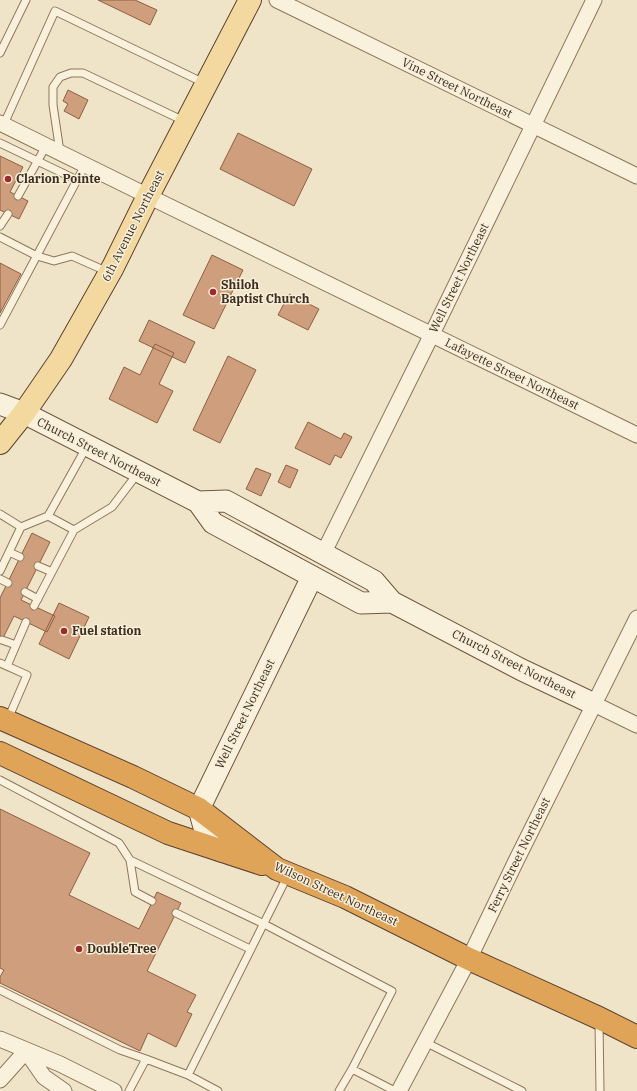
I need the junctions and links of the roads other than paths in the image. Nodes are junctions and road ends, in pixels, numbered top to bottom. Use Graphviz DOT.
graph roads {
  1 [pos="26,0"];
  2 [pos="250,0"];
  3 [pos="277,0"];
  4 [pos="594,0"];
  5 [pos="0,53"];
  6 [pos="206,84"];
  7 [pos="186,122"];
  8 [pos="2,124"];
  9 [pos="534,126"];
  10 [pos="0,143"];
  11 [pos="46,146"];
  12 [pos="60,153"];
  13 [pos="37,161"];
  14 [pos="85,165"];
  15 [pos="637,176"];
  16 [pos="77,180"];
  17 [pos="18,196"];
  18 [pos="148,196"];
  19 [pos="8,214"];
  20 [pos="0,226"];
  21 [pos="0,237"];
  22 [pos="37,256"];
  23 [pos="109,273"];
  24 [pos="0,325"];
  25 [pos="432,334"];
  26 [pos="0,404"];
  27 [pos="24,413"];
  28 [pos="637,435"];
  29 [pos="0,443"];
  30 [pos="87,446"];
  31 [pos="139,473"];
  32 [pos="198,502"];
  33 [pos="0,514"];
  34 [pos="48,516"];
  35 [pos="22,527"];
  36 [pos="74,530"];
  37 [pos="9,552"];
  38 [pos="323,554"];
  39 [pos="20,557"];
  40 [pos="38,566"];
  41 [pos="0,571"];
  42 [pos="52,572"];
  43 [pos="312,577"];
  44 [pos="0,579"];
  45 [pos="8,583"];
  46 [pos="25,592"];
  47 [pos="38,599"];
  48 [pos="392,602"];
  49 [pos="34,606"];
  50 [pos="637,618"];
  51 [pos="26,622"];
  52 [pos="2,640"];
  53 [pos="16,645"];
  54 [pos="3,664"];
  55 [pos="594,704"];
  56 [pos="3,719"];
  57 [pos="637,725"];
  58 [pos="0,753"];
  59 [pos="0,780"];
  60 [pos="199,809"];
  61 [pos="221,851"];
  62 [pos="130,860"];
  63 [pos="283,871"];
  64 [pos="152,902"];
  65 [pos="176,913"];
  66 [pos="264,924"];
  67 [pos="250,949"];
  68 [pos="469,959"];
  69 [pos="0,990"];
  70 [pos="599,1018"];
  71 [pos="637,1037"];
  72 [pos="0,1040"];
  73 [pos="425,1042"];
  74 [pos="26,1051"];
  75 [pos="146,1059"];
  76 [pos="352,1069"];
  77 [pos="188,1076"];
  78 [pos="0,1080"];
  79 [pos="64,1091"];
  80 [pos="114,1091"];
  81 [pos="129,1091"];
  82 [pos="218,1091"];
  83 [pos="339,1091"];
  84 [pos="396,1091"];
  85 [pos="399,1091"];
  86 [pos="522,1091"];
  87 [pos="600,1091"];
  1 -- 5 [label="lane"];
  2 -- 6 [label="main road, 6th Avenue Northeast"];
  3 -- 9 [label="street, Vine Street Northeast"];
  4 -- 9 [label="street, Well Street Northeast"];
  6 -- 7 [label="main road, 6th Avenue Northeast"];
  6 -- 8 [label="lane"];
  7 -- 12 [label="lane"];
  7 -- 18 [label="main road, 6th Avenue Northeast"];
  8 -- 11 [label="street, Lafayette Street Northeast"];
  9 -- 15 [label="street, Vine Street Northeast"];
  9 -- 25 [label="street, Well Street Northeast"];
  10 -- 13 [label="lane"];
  11 -- 12 [label="street, Lafayette Street Northeast"];
  11 -- 13 [label="lane"];
  12 -- 14 [label="street, Lafayette Street Northeast"];
  13 -- 16 [label="lane"];
  13 -- 17 [label="lane"];
  14 -- 16 [label="lane"];
  14 -- 18 [label="street, Lafayette Street Northeast"];
  16 -- 22 [label="lane"];
  18 -- 23 [label="main road, 6th Avenue Northeast"];
  18 -- 25 [label="street, Lafayette Street Northeast"];
  19 -- 20 [label="lane"];
  21 -- 22 [label="lane"];
  22 -- 23 [label="lane"];
  22 -- 24 [label="lane"];
  23 -- 27 [label="main road, 6th Avenue Northeast"];
  25 -- 28 [label="street, Lafayette Street Northeast"];
  25 -- 38 [label="street, Well Street Northeast"];
  26 -- 27 [label="street, Church Street Northeast"];
  27 -- 29 [label="main road, 6th Avenue Northeast"];
  27 -- 30 [label="street, Church Street Northeast"];
  30 -- 31 [label="street, Church Street Northeast"];
  30 -- 34 [label="lane"];
  31 -- 32 [label="street, Church Street Northeast"];
  31 -- 36 [label="lane"];
  32 -- 38 [label="street, Church Street Northeast"];
  32 -- 43 [label="street, Church Street Northeast"];
  33 -- 35 [label="lane"];
  34 -- 35 [label="lane"];
  34 -- 36 [label="lane"];
  35 -- 37 [label="lane"];
  36 -- 42 [label="lane"];
  37 -- 39 [label="lane"];
  37 -- 41 [label="lane"];
  38 -- 48 [label="street, Church Street Northeast"];
  40 -- 42 [label="lane"];
  42 -- 47 [label="lane"];
  43 -- 48 [label="street, Church Street Northeast"];
  43 -- 60 [label="street, Well Street Northeast"];
  44 -- 45 [label="lane"];
  46 -- 47 [label="lane"];
  47 -- 49 [label="lane"];
  48 -- 55 [label="street, Church Street Northeast"];
  50 -- 55 [label="street, Ferry Street Northeast"];
  51 -- 53 [label="lane"];
  52 -- 53 [label="lane"];
  53 -- 54 [label="lane"];
  54 -- 56 [label="lane"];
  55 -- 57 [label="street, Church Street Northeast"];
  55 -- 68 [label="street, Ferry Street Northeast"];
  56 -- 60 [label="highway, Wilson Street Northeast"];
  58 -- 61 [label="highway"];
  59 -- 62 [label="lane"];
  60 -- 61 [label="street"];
  60 -- 63 [label="highway, Wilson Street Northeast"];
  61 -- 63 [label="highway"];
  62 -- 64 [label="lane"];
  62 -- 66 [label="lane"];
  63 -- 66 [label="lane"];
  63 -- 68 [label="highway, Wilson Street Northeast"];
  65 -- 67 [label="lane"];
  66 -- 67 [label="lane"];
  66 -- 76 [label="lane"];
  67 -- 77 [label="lane"];
  68 -- 70 [label="highway, Wilson Street Northeast"];
  68 -- 73 [label="street, Ferry Street Northeast"];
  69 -- 75 [label="lane"];
  70 -- 71 [label="highway, Wilson Street Northeast"];
  70 -- 87 [label="lane"];
  72 -- 74 [label="street"];
  73 -- 85 [label="street, Ferry Street Northeast"];
  73 -- 86 [label="lane"];
  74 -- 78 [label="street"];
  74 -- 79 [label="street"];
  74 -- 80 [label="street"];
  75 -- 77 [label="lane"];
  75 -- 81 [label="lane"];
  76 -- 83 [label="lane"];
  76 -- 84 [label="lane"];
  77 -- 82 [label="lane"];
}
